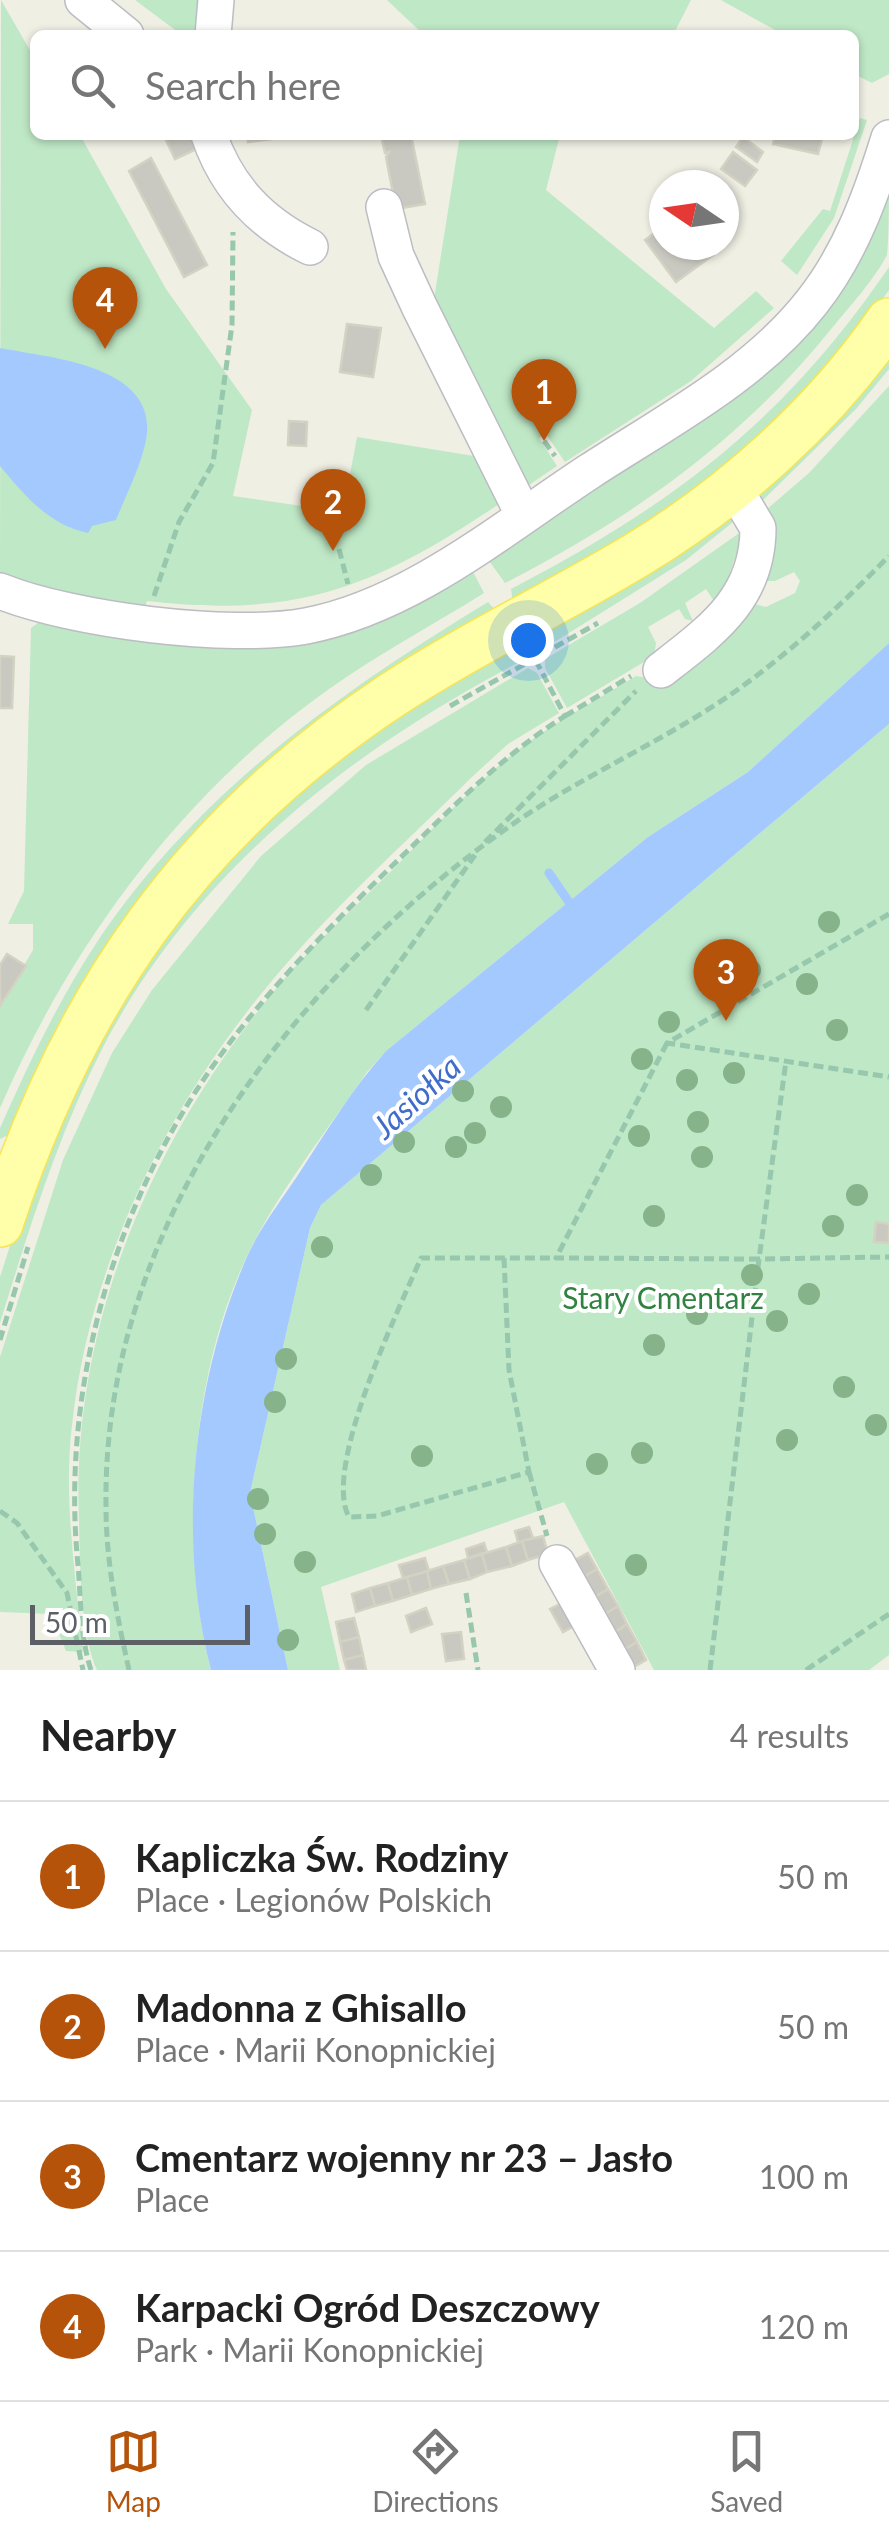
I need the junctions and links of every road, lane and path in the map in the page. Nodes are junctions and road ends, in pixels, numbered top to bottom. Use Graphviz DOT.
graph roads {
  1 [pos="84,0"];
  2 [pos="216,0"];
  3 [pos="120,30"];
  4 [pos="213,30"];
  5 [pos="889,138"];
  6 [pos="211,140"];
  7 [pos="230,180"];
  8 [pos="384,207"];
  9 [pos="310,247"];
  10 [pos="889,321"];
  11 [pos="732,486"];
  12 [pos="524,516"];
  13 [pos="339,550"];
  14 [pos="889,556"];
  15 [pos="345,570"];
  16 [pos="0,592"];
  17 [pos="146,623"];
  18 [pos="528,647"];
  19 [pos="662,670"];
  20 [pos="565,716"];
  21 [pos="480,849"];
  22 [pos="889,914"];
  23 [pos="366,1010"];
  24 [pos="666,1044"];
  25 [pos="786,1061"];
  26 [pos="889,1077"];
  27 [pos="17,1227"];
  28 [pos="504,1258"];
  29 [pos="556,1258"];
  30 [pos="889,1258"];
  31 [pos="759,1259"];
  32 [pos="0,1340"];
  33 [pos="529,1472"];
  34 [pos="0,1511"];
  35 [pos="556,1563"];
  36 [pos="466,1593"];
  37 [pos="889,1614"];
  38 [pos="87,1670"];
  39 [pos="128,1670"];
  40 [pos="478,1670"];
  41 [pos="617,1670"];
  42 [pos="710,1670"];
  43 [pos="806,1670"];
  1 -- 3 [label="street"];
  2 -- 4 [label="street"];
  5 -- 12 [label="street"];
  6 -- 7 [label="street"];
  7 -- 9 [label="street"];
  7 -- 17 [label="path"];
  8 -- 12 [label="street"];
  10 -- 11 [label="main road"];
  11 -- 19 [label="street"];
  11 -- 27 [label="main road"];
  12 -- 17 [label="street"];
  13 -- 15 [label="path"];
  14 -- 21 [label="path"];
  16 -- 17 [label="street"];
  18 -- 20 [label="path"];
  19 -- 20 [label="path"];
  19 -- 21 [label="path"];
  20 -- 38 [label="path"];
  21 -- 23 [label="path"];
  21 -- 39 [label="path"];
  22 -- 24 [label="path"];
  24 -- 25 [label="path"];
  24 -- 29 [label="path"];
  25 -- 26 [label="path"];
  25 -- 31 [label="path"];
  27 -- 32 [label="path"];
  28 -- 33 [label="path"];
  29 -- 31 [label="path"];
  29 -- 33 [label="path"];
  30 -- 31 [label="path"];
  31 -- 42 [label="path"];
  33 -- 35 [label="path"];
  34 -- 38 [label="path"];
  35 -- 41 [label="street"];
  36 -- 40 [label="path"];
  37 -- 43 [label="path"];
}
